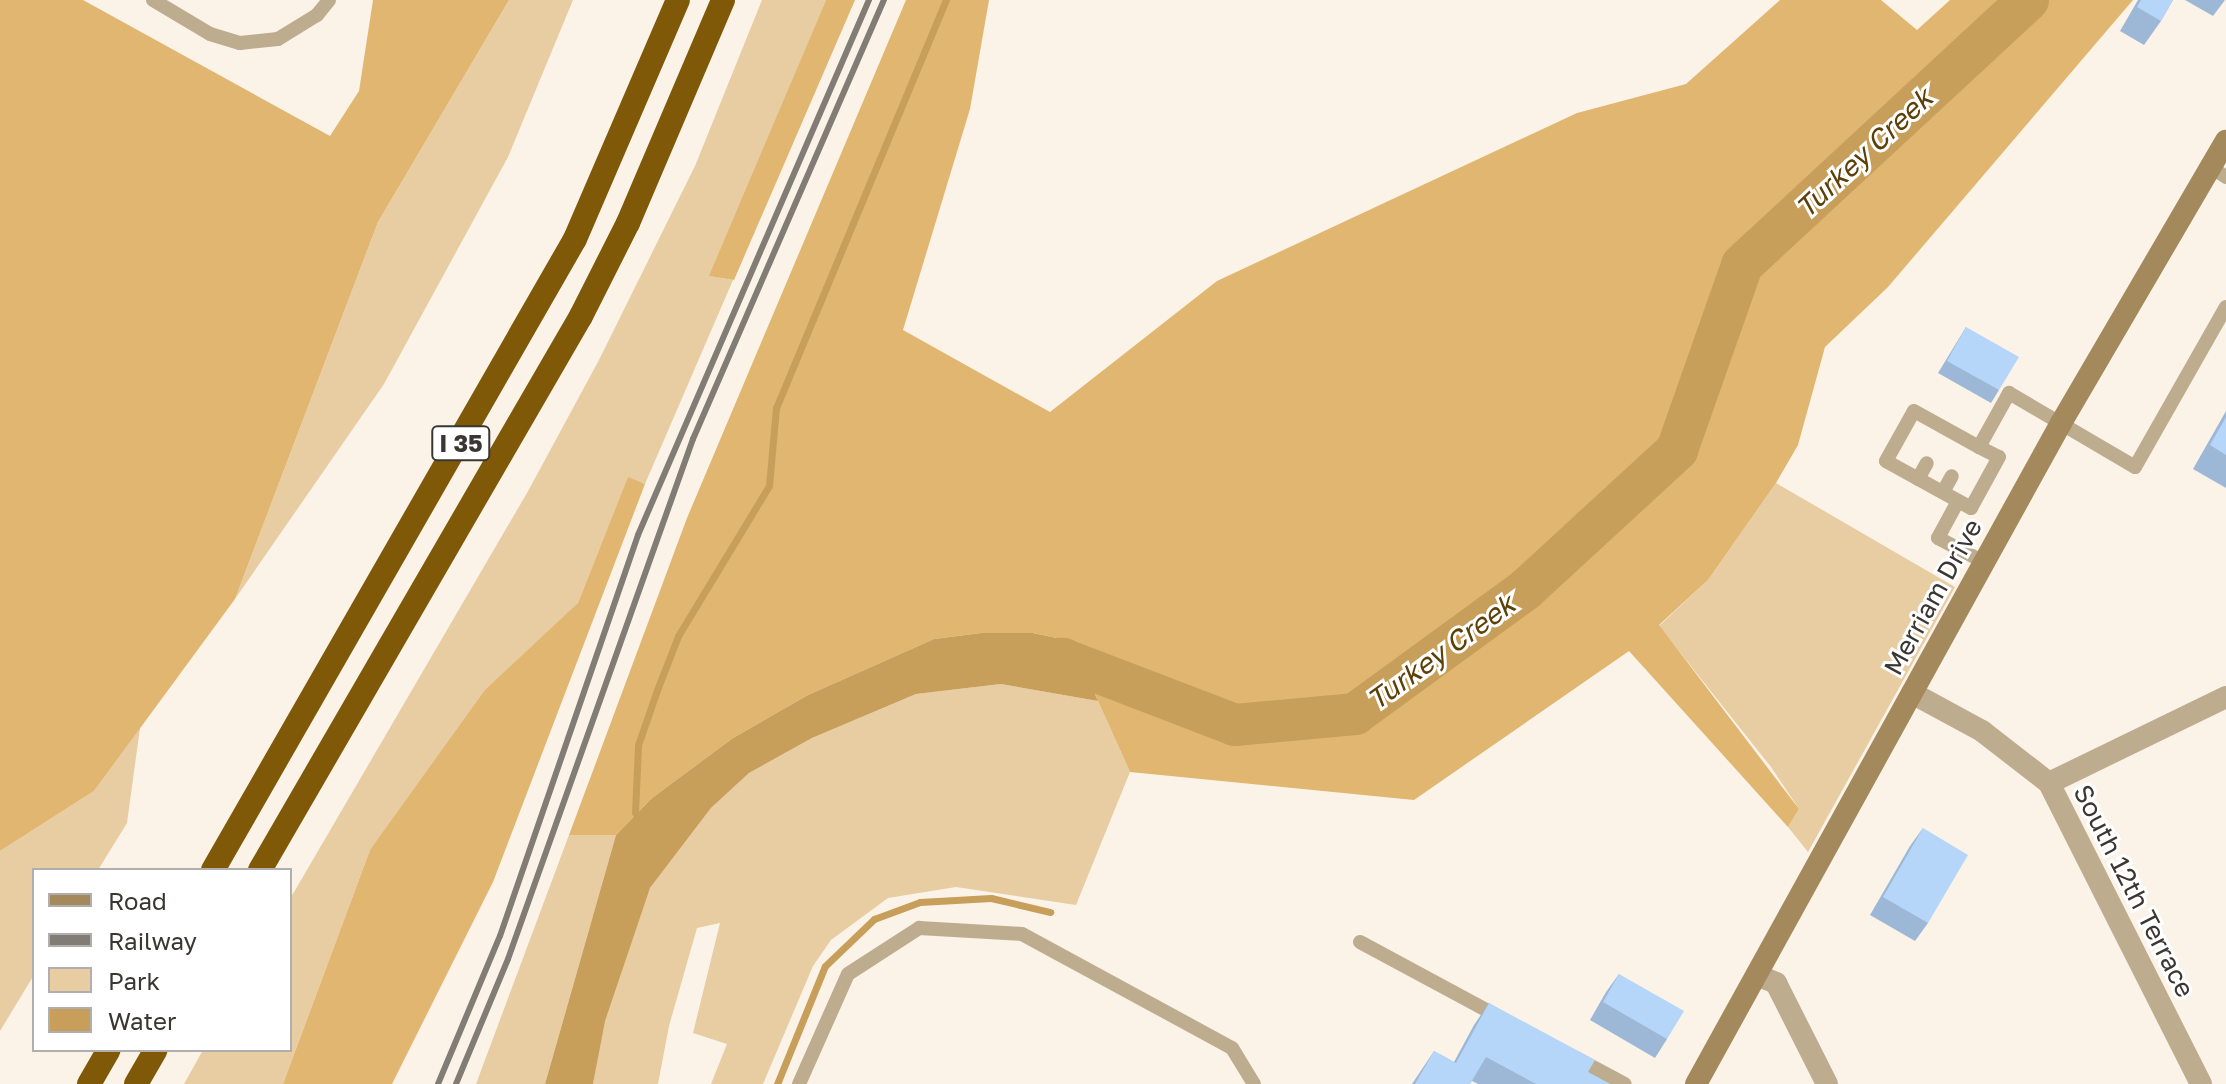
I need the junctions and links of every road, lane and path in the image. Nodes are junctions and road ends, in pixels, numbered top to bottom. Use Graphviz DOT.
graph roads {
  1 [pos="153,0"];
  2 [pos="329,0"];
  3 [pos="678,0"];
  4 [pos="723,0"];
  5 [pos="2226,141"];
  6 [pos="2218,172"];
  7 [pos="2226,307"];
  8 [pos="2061,423"];
  9 [pos="1971,448"];
  10 [pos="1927,463"];
  11 [pos="1952,476"];
  12 [pos="1918,479"];
  13 [pos="1943,492"];
  14 [pos="1958,501"];
  15 [pos="1984,562"];
  16 [pos="1912,693"];
  17 [pos="2226,697"];
  18 [pos="2049,783"];
  19 [pos="214,868"];
  20 [pos="261,868"];
  21 [pos="1360,942"];
  22 [pos="1757,975"];
  23 [pos="1513,1024"];
  24 [pos="1555,1047"];
  25 [pos="108,1052"];
  26 [pos="155,1052"];
  27 [pos="89,1084"];
  28 [pos="136,1084"];
  29 [pos="799,1084"];
  30 [pos="1254,1084"];
  31 [pos="1625,1084"];
  32 [pos="1696,1084"];
  33 [pos="1827,1084"];
  34 [pos="2201,1084"];
  1 -- 2 [label="lane"];
  3 -- 19 [label="highway, I 35"];
  4 -- 20 [label="highway, I 35"];
  5 -- 6 [label="main road, Merriam Drive"];
  6 -- 8 [label="main road, Merriam Drive"];
  7 -- 8 [label="lane"];
  8 -- 9 [label="lane"];
  8 -- 15 [label="main road, Merriam Drive"];
  9 -- 12 [label="lane"];
  9 -- 14 [label="lane"];
  10 -- 12 [label="lane"];
  11 -- 13 [label="lane"];
  12 -- 13 [label="lane"];
  13 -- 14 [label="lane"];
  14 -- 15 [label="lane"];
  15 -- 16 [label="main road, Merriam Drive"];
  16 -- 18 [label="street, South 12th Terrace"];
  16 -- 22 [label="main road, Merriam Drive"];
  17 -- 18 [label="street"];
  18 -- 34 [label="street, South 12th Terrace"];
  21 -- 23 [label="lane"];
  22 -- 32 [label="main road, Merriam Drive"];
  22 -- 33 [label="street"];
  24 -- 31 [label="lane"];
  25 -- 27 [label="highway"];
  26 -- 28 [label="highway"];
  29 -- 30 [label="lane"];
}
